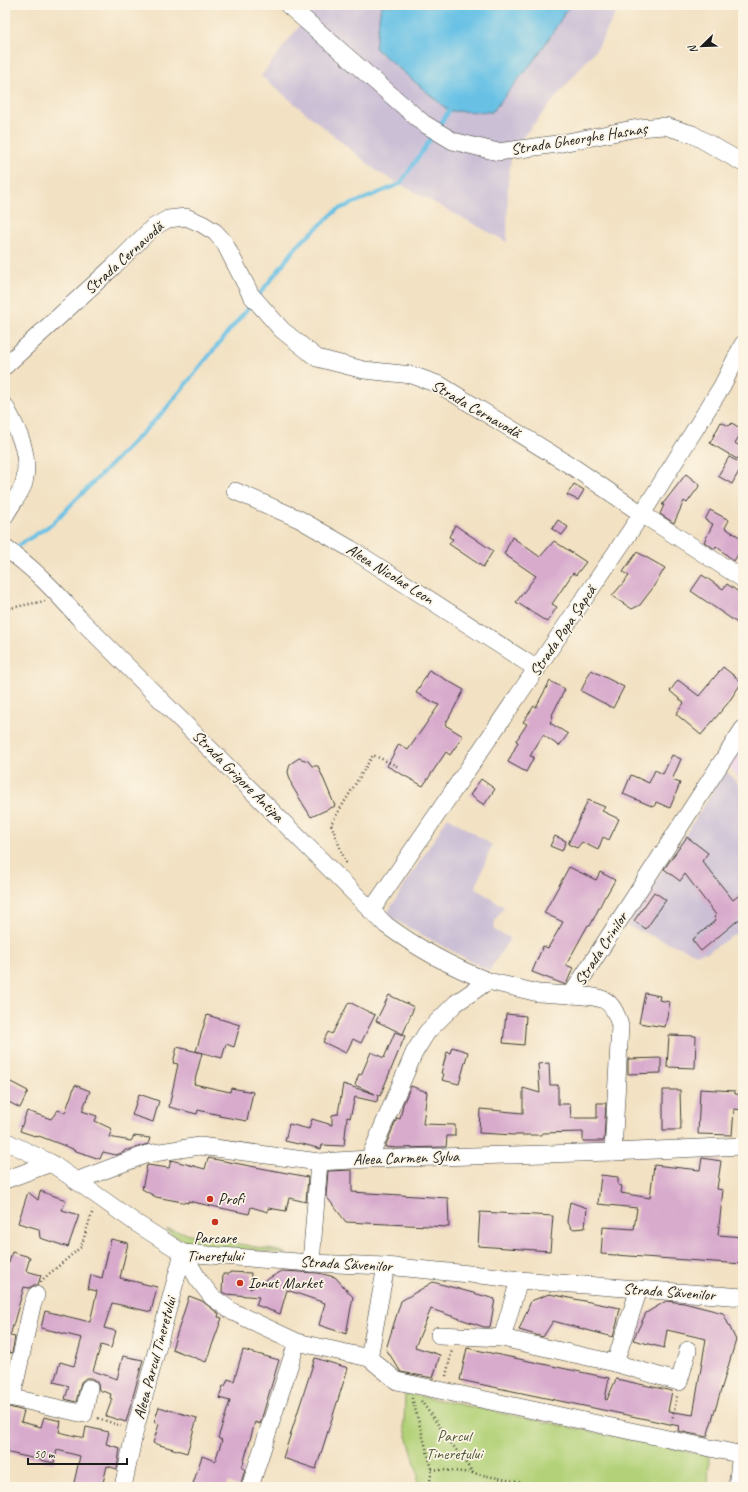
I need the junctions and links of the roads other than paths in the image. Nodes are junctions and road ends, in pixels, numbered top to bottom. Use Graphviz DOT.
graph roads {
  1 [pos="288,5"];
  2 [pos="743,163"];
  3 [pos="743,344"];
  4 [pos="5,366"];
  5 [pos="5,406"];
  6 [pos="235,491"];
  7 [pos="642,514"];
  8 [pos="5,516"];
  9 [pos="11,552"];
  10 [pos="743,578"];
  11 [pos="537,669"];
  12 [pos="743,729"];
  13 [pos="371,911"];
  14 [pos="488,980"];
  15 [pos="571,995"];
  16 [pos="5,1141"];
  17 [pos="743,1146"];
  18 [pos="612,1152"];
  19 [pos="369,1159"];
  20 [pos="319,1162"];
  21 [pos="51,1163"];
  22 [pos="5,1180"];
  23 [pos="76,1181"];
  24 [pos="183,1253"];
  25 [pos="311,1263"];
  26 [pos="386,1266"];
  27 [pos="518,1280"];
  28 [pos="639,1289"];
  29 [pos="36,1295"];
  30 [pos="743,1297"];
  31 [pos="447,1335"];
  32 [pos="502,1338"];
  33 [pos="298,1342"];
  34 [pos="688,1350"];
  35 [pos="370,1358"];
  36 [pos="615,1363"];
  37 [pos="89,1388"];
  38 [pos="8,1396"];
  39 [pos="743,1454"];
  40 [pos="122,1487"];
  41 [pos="250,1487"];
  42 [pos="739,1487"];
  1 -- 2 [label="street, Strada Gheorghe Hasnaș"];
  3 -- 7 [label="street, Strada Popa Șapcă"];
  4 -- 7 [label="street, Strada Cernavodă"];
  5 -- 8 [label="street"];
  6 -- 11 [label="street, Aleea Nicolae Leon"];
  7 -- 10 [label="street, Strada Cernavodă"];
  7 -- 11 [label="street, Strada Popa Șapcă"];
  9 -- 13 [label="street, Strada Grigore Antipa"];
  11 -- 13 [label="street, Strada Popa Șapcă"];
  12 -- 15 [label="street, Strada Crinilor"];
  13 -- 14 [label="street, Strada Grigore Antipa"];
  14 -- 15 [label="street, Strada Crinilor"];
  14 -- 19 [label="street"];
  15 -- 18 [label="street"];
  16 -- 21 [label="street, Strada Săvenilor"];
  17 -- 18 [label="street, Aleea Carmen Sylva"];
  18 -- 19 [label="street, Aleea Carmen Sylva"];
  19 -- 20 [label="street, Aleea Carmen Sylva"];
  20 -- 23 [label="street, Aleea Carmen Sylva"];
  20 -- 25 [label="street"];
  21 -- 22 [label="street"];
  21 -- 23 [label="street, Strada Săvenilor"];
  23 -- 24 [label="street, Strada Săvenilor"];
  24 -- 25 [label="street, Strada Săvenilor"];
  24 -- 33 [label="street"];
  24 -- 40 [label="street, Aleea Parcul Tineretului"];
  25 -- 26 [label="street, Strada Săvenilor"];
  26 -- 27 [label="street, Strada Săvenilor"];
  26 -- 35 [label="street"];
  27 -- 28 [label="street, Strada Săvenilor"];
  27 -- 32 [label="street"];
  28 -- 30 [label="street, Strada Săvenilor"];
  28 -- 36 [label="street"];
  29 -- 38 [label="street"];
  31 -- 32 [label="street"];
  32 -- 36 [label="street"];
  33 -- 35 [label="street"];
  33 -- 41 [label="street"];
  34 -- 36 [label="street"];
  35 -- 39 [label="street"];
  37 -- 38 [label="street"];
  39 -- 42 [label="main road"];
}
